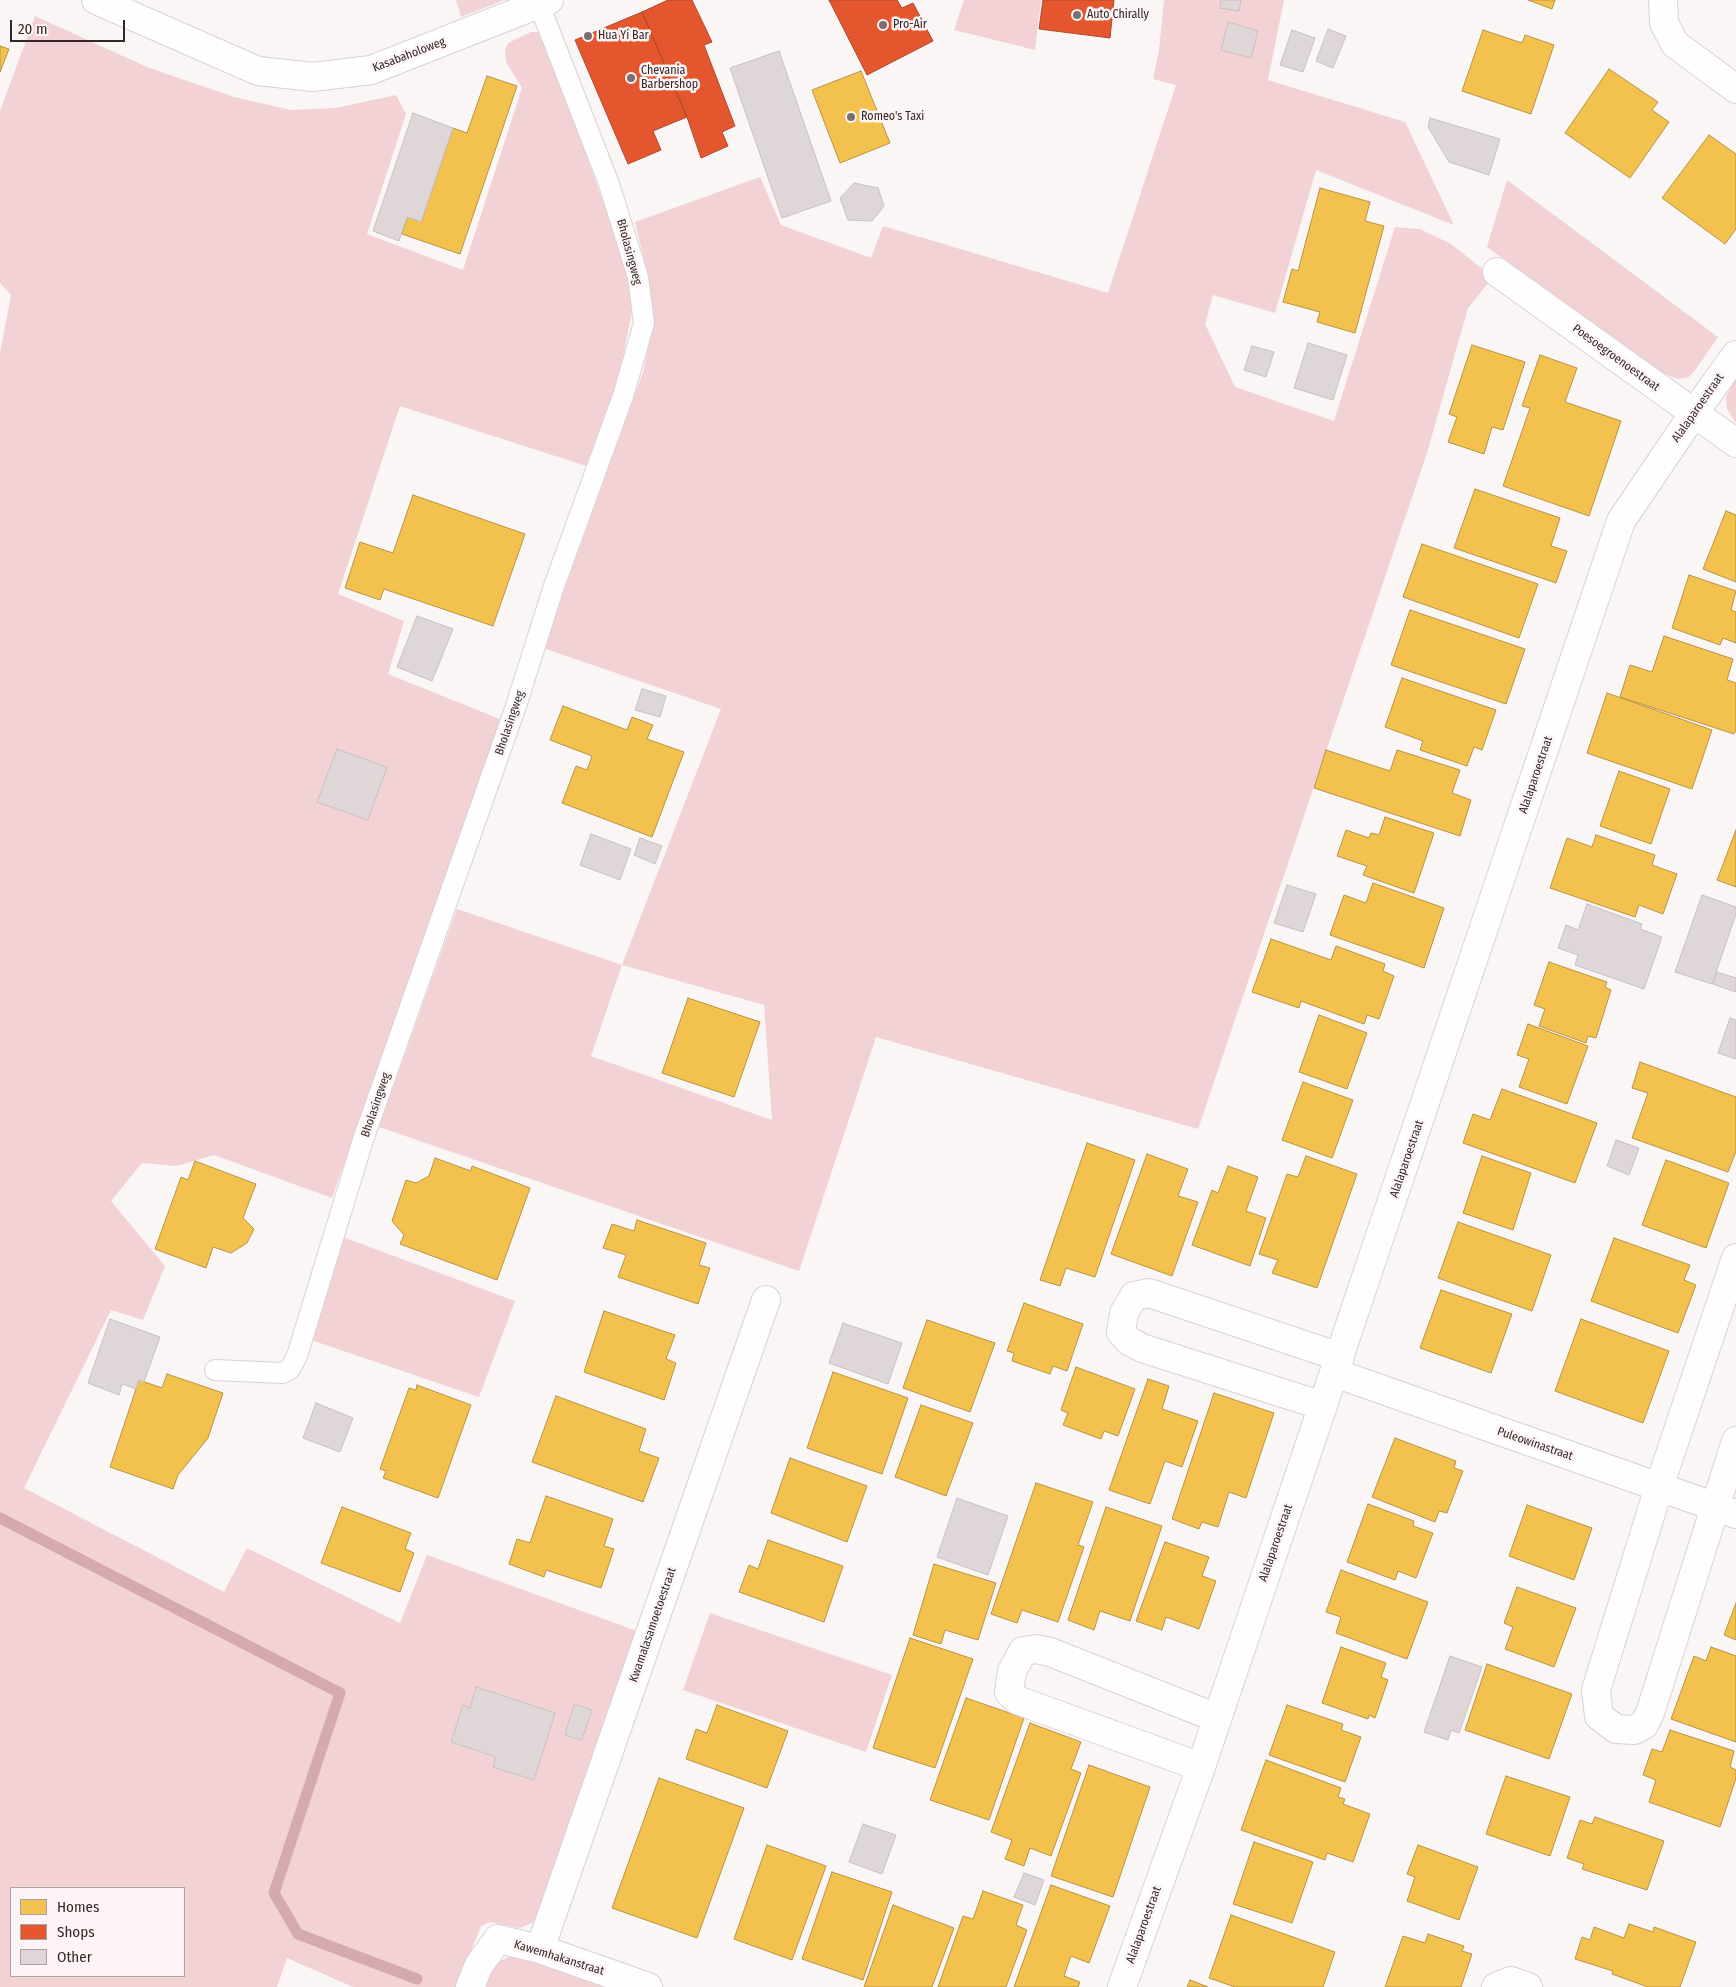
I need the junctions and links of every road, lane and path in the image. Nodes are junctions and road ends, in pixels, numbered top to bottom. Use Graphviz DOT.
graph roads {
  1 [pos="96,0"];
  2 [pos="1663,0"];
  3 [pos="544,2"];
  4 [pos="1736,89"];
  5 [pos="1497,272"];
  6 [pos="1736,355"];
  7 [pos="1694,413"];
  8 [pos="1736,444"];
  9 [pos="1736,1258"];
  10 [pos="766,1300"];
  11 [pos="1337,1365"];
  12 [pos="215,1370"];
  13 [pos="1323,1406"];
  14 [pos="1736,1441"];
  15 [pos="1659,1487"];
  16 [pos="1725,1510"];
  17 [pos="1217,1718"];
  18 [pos="1201,1767"];
  19 [pos="540,1949"];
  20 [pos="470,1987"];
  21 [pos="648,1987"];
  22 [pos="1122,1987"];
  23 [pos="1496,1987"];
  24 [pos="1528,1987"];
  1 -- 3 [label="street, Kasabaholoweg"];
  2 -- 4 [label="street"];
  3 -- 12 [label="lane, Bholasingweg"];
  5 -- 7 [label="street, Poesoegroenoestraat"];
  6 -- 7 [label="street, Alalaparoestraat"];
  7 -- 8 [label="street, Poesoegroenoestraat"];
  7 -- 11 [label="street, Alalaparoestraat"];
  9 -- 15 [label="street"];
  10 -- 19 [label="street, Kwamalasamoetoestraat"];
  11 -- 13 [label="street, Alalaparoestraat"];
  11 -- 13 [label="street, Puleowinastraat"];
  11 -- 15 [label="street, Puleowinastraat"];
  13 -- 17 [label="street, Alalaparoestraat"];
  14 -- 16 [label="street"];
  15 -- 16 [label="street, Puleowinastraat"];
  15 -- 16 [label="street"];
  17 -- 18 [label="street, Alalaparoestraat"];
  17 -- 18 [label="street"];
  18 -- 22 [label="street, Alalaparoestraat"];
  19 -- 20 [label="street, Kawemhakanstraat"];
  19 -- 21 [label="street, Kawemhakanstraat"];
  23 -- 24 [label="street"];
}
